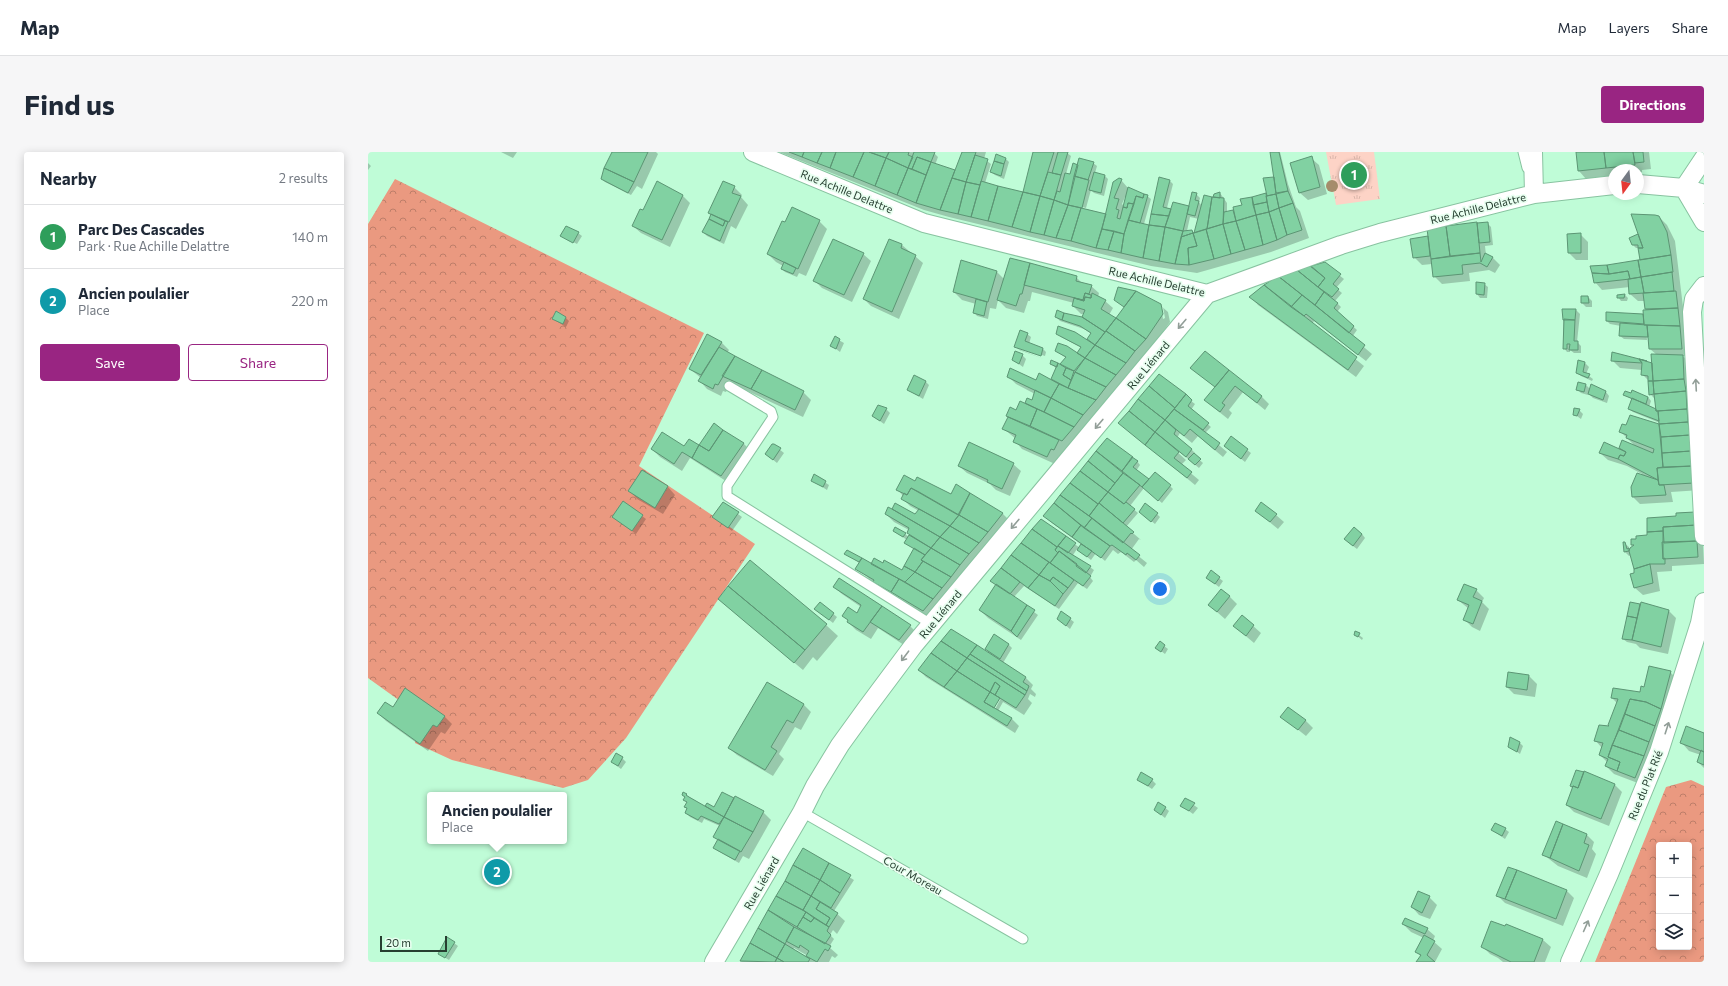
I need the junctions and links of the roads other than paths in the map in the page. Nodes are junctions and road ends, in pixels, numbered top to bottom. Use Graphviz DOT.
graph roads {
  1 [pos="753,152"];
  2 [pos="1523,152"];
  3 [pos="1533,152"];
  4 [pos="1704,158"];
  5 [pos="1644,185"];
  6 [pos="1608,186"];
  7 [pos="1684,188"];
  8 [pos="1534,194"];
  9 [pos="1704,194"];
  10 [pos="1704,222"];
  11 [pos="1704,286"];
  12 [pos="1207,294"];
  13 [pos="728,386"];
  14 [pos="1704,536"];
  15 [pos="1704,602"];
  16 [pos="931,624"];
  17 [pos="802,812"];
  18 [pos="1023,939"];
  19 [pos="714,962"];
  20 [pos="1570,962"];
  1 -- 12 [label="street, Rue Achille Delattre"];
  2 -- 8 [label="lane"];
  3 -- 8 [label="street"];
  4 -- 7 [label="street"];
  5 -- 7 [label="street"];
  6 -- 8 [label="street, Rue Achille Delattre"];
  7 -- 9 [label="street"];
  7 -- 10 [label="street"];
  8 -- 12 [label="street, Rue Achille Delattre"];
  14 -- 11 [label="street, one-way"];
  12 -- 16 [label="street, Rue Liénard, one-way"];
  13 -- 16 [label="lane"];
  20 -- 15 [label="street, Rue du Plat Rié, one-way"];
  16 -- 17 [label="street, Rue Liénard, one-way"];
  17 -- 18 [label="lane, Cour Moreau"];
  17 -- 19 [label="street, Rue Liénard"];
}
